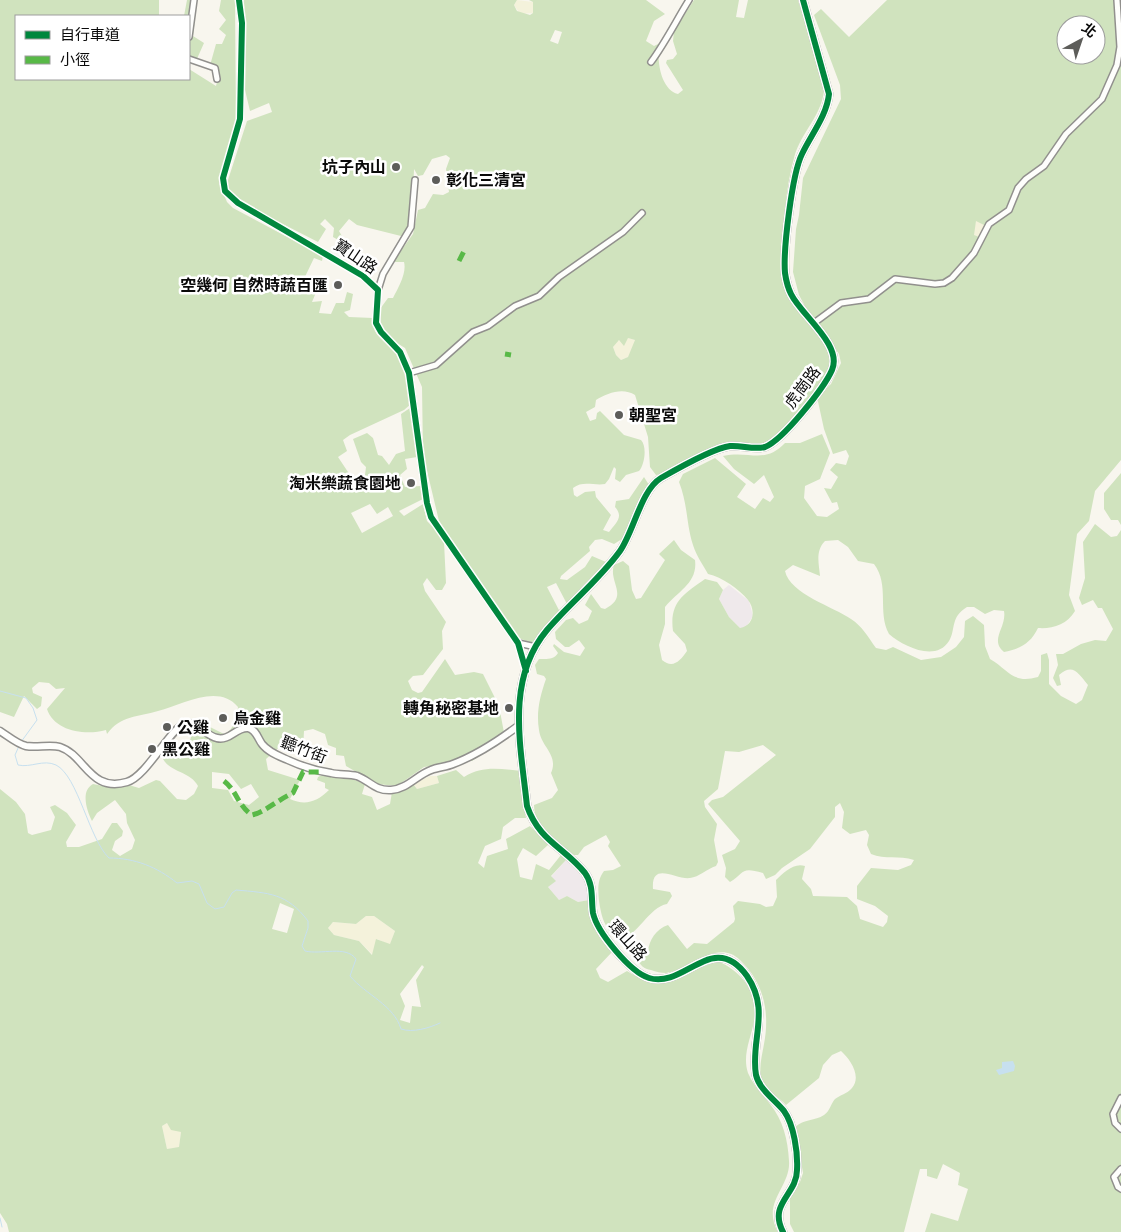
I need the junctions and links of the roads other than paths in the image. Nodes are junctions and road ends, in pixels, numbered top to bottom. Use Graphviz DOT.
graph roads {
  1 [pos="194,0"];
  2 [pos="239,0"];
  3 [pos="689,0"];
  4 [pos="1117,0"];
  5 [pos="804,2"];
  6 [pos="190,30"];
  7 [pos="190,59"];
  8 [pos="651,62"];
  9 [pos="217,79"];
  10 [pos="415,180"];
  11 [pos="642,214"];
  12 [pos="378,290"];
  13 [pos="814,324"];
  14 [pos="409,373"];
  15 [pos="518,642"];
  16 [pos="536,647"];
  17 [pos="526,671"];
  18 [pos="518,726"];
  19 [pos="0,731"];
  20 [pos="1121,1098"];
  21 [pos="1121,1128"];
  22 [pos="1121,1169"];
  23 [pos="1121,1189"];
  24 [pos="783,1232"];
  1 -- 6 [label="street"];
  2 -- 12 [label="street, 寶山路"];
  3 -- 8 [label="street"];
  4 -- 13 [label="street"];
  5 -- 13 [label="main road, 虎崗路"];
  7 -- 9 [label="street"];
  10 -- 12 [label="street"];
  11 -- 14 [label="street"];
  12 -- 14 [label="street, 寶山路"];
  13 -- 16 [label="main road, 虎崗路"];
  14 -- 15 [label="street, 寶山路"];
  15 -- 16 [label="street"];
  15 -- 17 [label="street, 寶山路"];
  16 -- 17 [label="main road, 環山路"];
  17 -- 18 [label="main road, 環山路"];
  18 -- 19 [label="street, 聽竹街"];
  18 -- 24 [label="main road, 環山路"];
  20 -- 21 [label="street"];
  22 -- 23 [label="street"];
}
